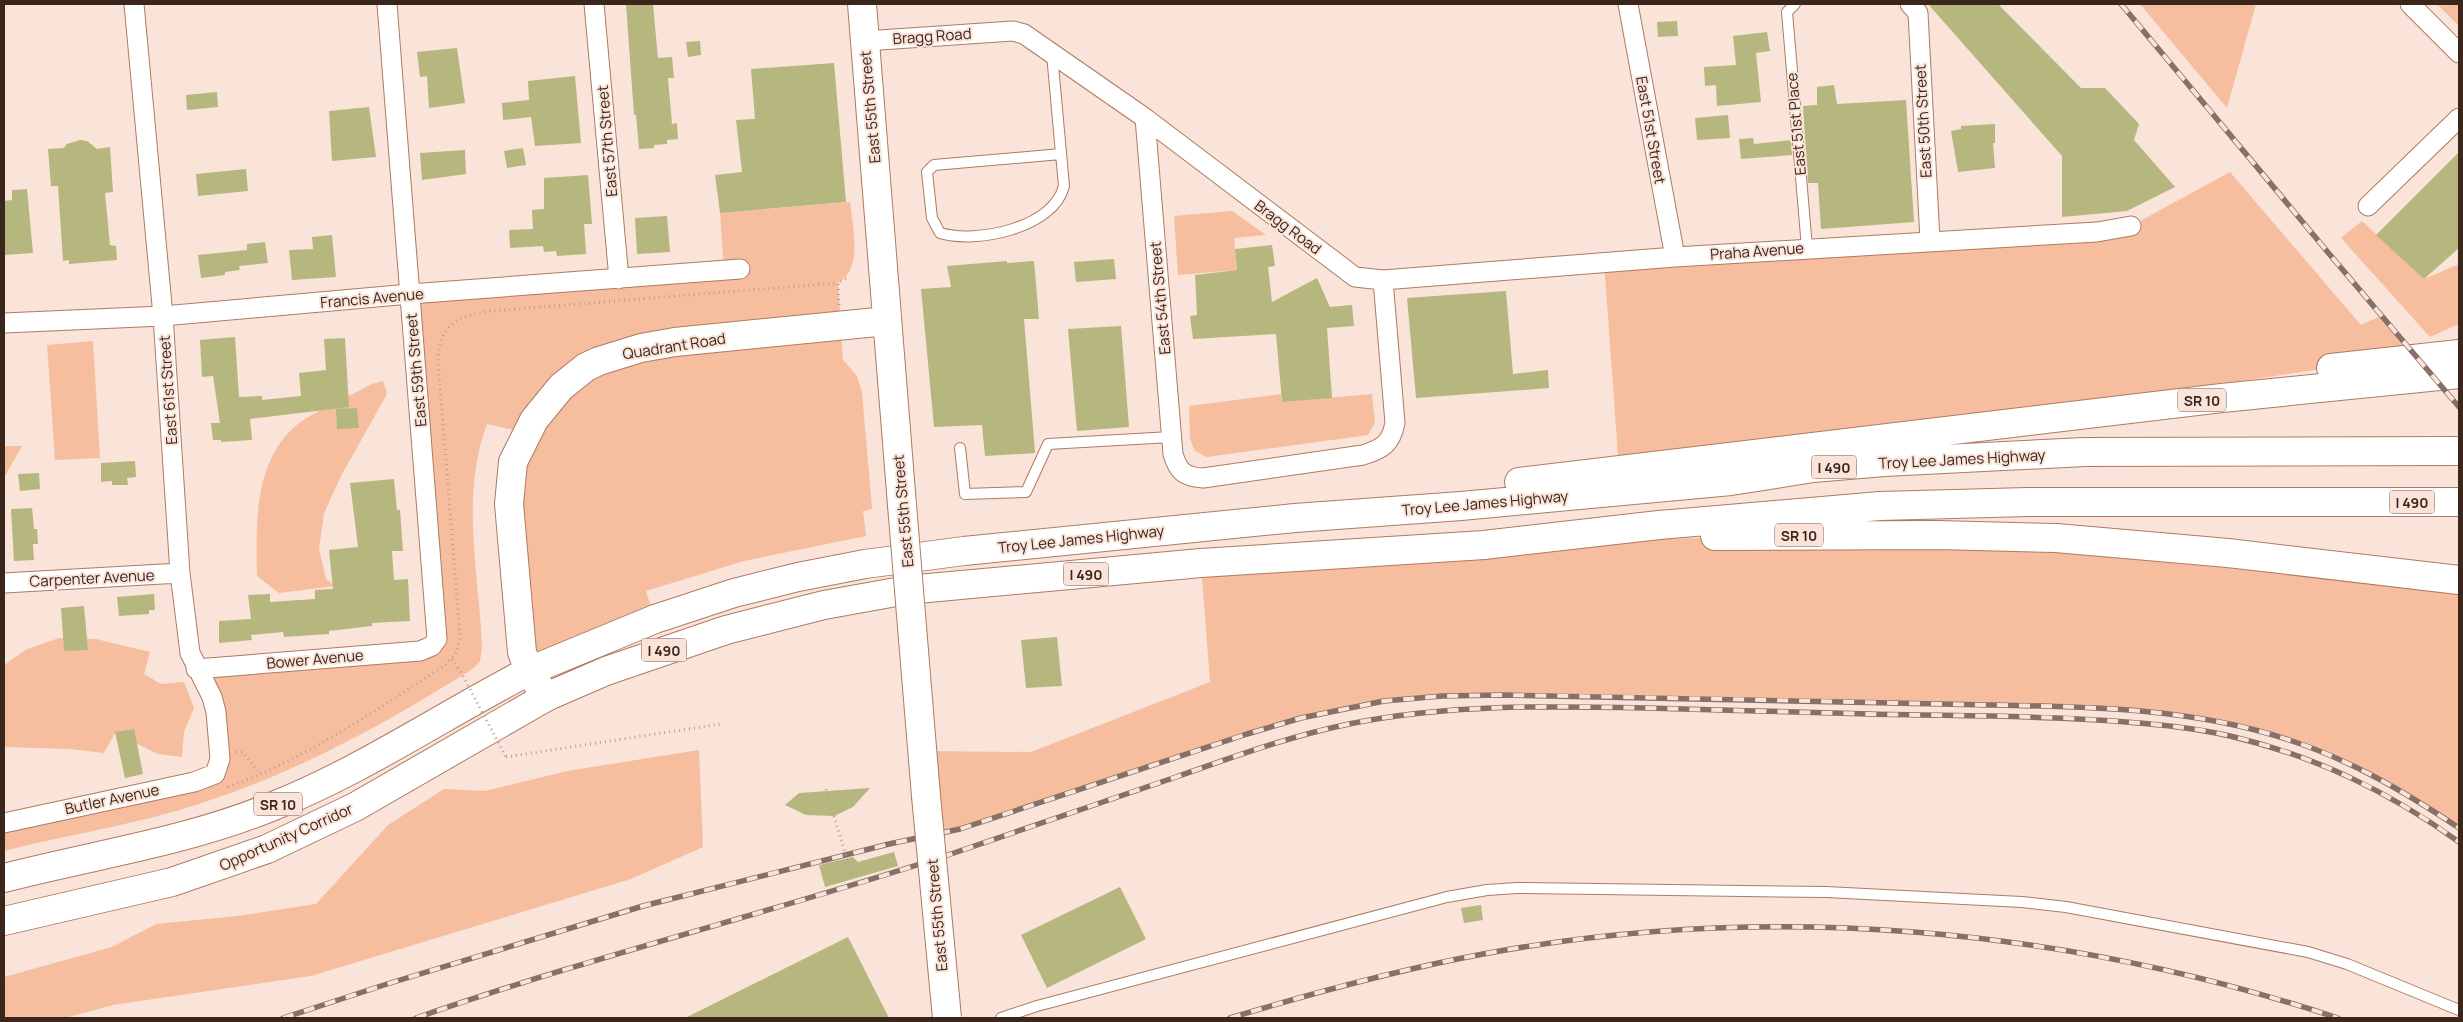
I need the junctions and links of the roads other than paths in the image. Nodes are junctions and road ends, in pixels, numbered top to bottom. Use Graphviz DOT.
graph roads {
  1 [pos="134,4"];
  2 [pos="386,4"];
  3 [pos="594,4"];
  4 [pos="862,4"];
  5 [pos="1628,4"];
  6 [pos="1795,4"];
  7 [pos="1910,4"];
  8 [pos="2410,4"];
  9 [pos="865,41"];
  10 [pos="2459,53"];
  11 [pos="1052,54"];
  12 [pos="1145,118"];
  13 [pos="2459,118"];
  14 [pos="1061,154"];
  15 [pos="2368,206"];
  16 [pos="2130,226"];
  17 [pos="1930,240"];
  18 [pos="1807,248"];
  19 [pos="1675,256"];
  20 [pos="740,269"];
  21 [pos="619,279"];
  22 [pos="1383,280"];
  23 [pos="410,294"];
  24 [pos="162,316"];
  25 [pos="887,321"];
  26 [pos="4,323"];
  27 [pos="2459,354"];
  28 [pos="2459,374"];
  29 [pos="2068,416"];
  30 [pos="1171,437"];
  31 [pos="960,448"];
  32 [pos="2459,451"];
  33 [pos="2459,502"];
  34 [pos="1295,518"];
  35 [pos="1484,545"];
  36 [pos="180,574"];
  37 [pos="2459,580"];
  38 [pos="4,583"];
  39 [pos="432,646"];
  40 [pos="196,669"];
  41 [pos="529,671"];
  42 [pos="546,697"];
  43 [pos="218,770"];
  44 [pos="4,823"];
  45 [pos="4,878"];
  46 [pos="4,922"];
  47 [pos="2459,1010"];
  48 [pos="947,1018"];
  49 [pos="1002,1018"];
  1 -- 24 [label="street, East 61st Street"];
  2 -- 23 [label="street, East 59th Street"];
  3 -- 21 [label="street, East 57th Street"];
  4 -- 9 [label="main road, East 55th Street"];
  5 -- 19 [label="street, East 51st Street"];
  6 -- 18 [label="lane, East 51st Place"];
  7 -- 17 [label="street, East 50th Street"];
  8 -- 10 [label="street"];
  9 -- 11 [label="street, Bragg Road"];
  9 -- 25 [label="main road, East 55th Street"];
  11 -- 12 [label="street, Bragg Road"];
  11 -- 14 [label="lane"];
  12 -- 22 [label="street, Bragg Road"];
  12 -- 30 [label="street, East 54th Street"];
  13 -- 15 [label="street"];
  14 -- 14 [label="lane"];
  16 -- 17 [label="street, Praha Avenue"];
  17 -- 18 [label="street, Praha Avenue"];
  18 -- 19 [label="street, Praha Avenue"];
  19 -- 22 [label="street, Praha Avenue"];
  20 -- 21 [label="street, Francis Avenue"];
  21 -- 23 [label="street, Francis Avenue"];
  22 -- 30 [label="street, East 54th Street"];
  23 -- 24 [label="street, Francis Avenue"];
  23 -- 39 [label="street, East 59th Street"];
  24 -- 26 [label="street, Francis Avenue"];
  24 -- 36 [label="street, East 61st Street"];
  25 -- 41 [label="main road, Quadrant Road"];
  25 -- 48 [label="main road, East 55th Street, bridge"];
  27 -- 29 [label="main road"];
  28 -- 29 [label="main road, SR 10"];
  29 -- 34 [label="main road, SR 10"];
  30 -- 31 [label="lane"];
  32 -- 34 [label="main road, Troy Lee James Highway / I 490"];
  33 -- 35 [label="main road, I 490"];
  34 -- 41 [label="main road, Troy Lee James Highway / I 490"];
  35 -- 37 [label="main road, SR 10"];
  35 -- 42 [label="main road, I 490"];
  36 -- 38 [label="street, Carpenter Avenue"];
  36 -- 40 [label="street, East 61st Street"];
  39 -- 40 [label="street, Bower Avenue"];
  40 -- 43 [label="street, East 61st Street"];
  41 -- 42 [label="main road, Quadrant Road"];
  41 -- 45 [label="main road, SR 10"];
  42 -- 46 [label="main road, Opportunity Corridor / SR 10"];
  43 -- 44 [label="street, Butler Avenue"];
  47 -- 49 [label="lane"];
}
